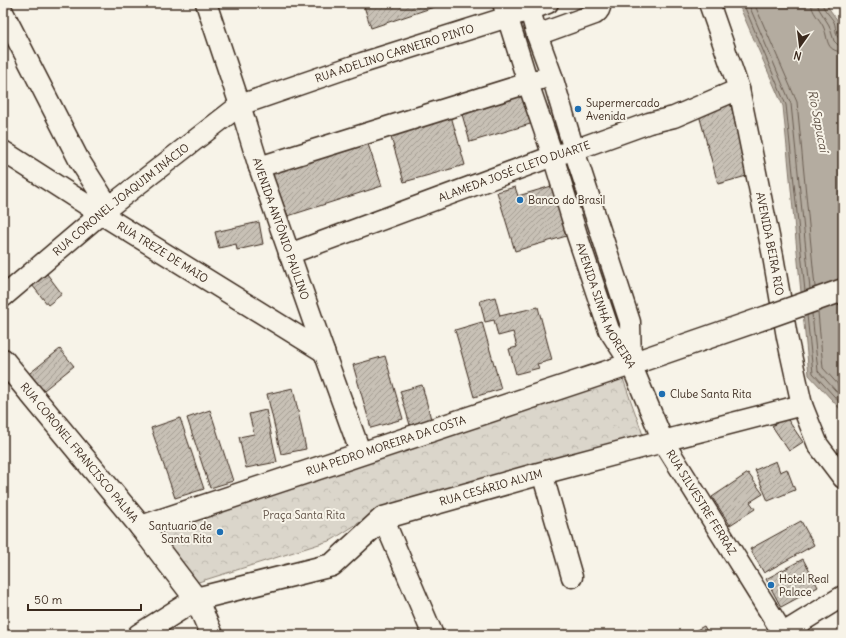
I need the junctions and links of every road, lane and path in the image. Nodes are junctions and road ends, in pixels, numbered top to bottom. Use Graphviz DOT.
graph roads {
  1 [pos="206,3"];
  2 [pos="600,3"];
  3 [pos="709,3"];
  4 [pos="536,5"];
  5 [pos="506,10"];
  6 [pos="3,12"];
  7 [pos="537,35"];
  8 [pos="552,76"];
  9 [pos="528,83"];
  10 [pos="739,90"];
  11 [pos="240,105"];
  12 [pos="574,150"];
  13 [pos="3,151"];
  14 [pos="553,156"];
  15 [pos="258,167"];
  16 [pos="105,210"];
  17 [pos="289,254"];
  18 [pos="843,290"];
  19 [pos="3,297"];
  20 [pos="324,352"];
  21 [pos="3,360"];
  22 [pos="631,364"];
  23 [pos="802,405"];
  24 [pos="663,441"];
  25 [pos="361,454"];
  26 [pos="542,473"];
  27 [pos="843,478"];
  28 [pos="383,518"];
  29 [pos="141,527"];
  30 [pos="572,577"];
  31 [pos="843,596"];
  32 [pos="196,599"];
  33 [pos="782,634"];
  34 [pos="139,635"];
  35 [pos="212,635"];
  36 [pos="433,635"];
  1 -- 11 [label="street, AVENIDA ANTÔNIO PAULINO"];
  2 -- 7 [label="street"];
  3 -- 10 [label="street, AVENIDA BEIRA RIO"];
  4 -- 5 [label="street, RUA ADELINO CARNEIRO PINTO"];
  4 -- 7 [label="street, AVENIDA SINHÁ MOREIRA"];
  5 -- 9 [label="street, AVENIDA SINHÁ MOREIRA"];
  5 -- 11 [label="street, RUA ADELINO CARNEIRO PINTO"];
  6 -- 16 [label="street"];
  7 -- 8 [label="street, AVENIDA SINHÁ MOREIRA"];
  8 -- 9 [label="street"];
  8 -- 12 [label="street, AVENIDA SINHÁ MOREIRA"];
  9 -- 14 [label="street, AVENIDA SINHÁ MOREIRA"];
  9 -- 15 [label="street"];
  10 -- 12 [label="street, ALAMEDA JOSÉ CLETO DUARTE"];
  10 -- 23 [label="street, AVENIDA BEIRA RIO"];
  11 -- 15 [label="street, AVENIDA ANTÔNIO PAULINO"];
  11 -- 16 [label="street, RUA CORONEL JOAQUIM INÁCIO"];
  12 -- 14 [label="street, ALAMEDA JOSÉ CLETO DUARTE"];
  12 -- 22 [label="street, AVENIDA SINHÁ MOREIRA"];
  13 -- 16 [label="street, RUA TREZE DE MAIO"];
  14 -- 17 [label="street, ALAMEDA JOSÉ CLETO DUARTE"];
  14 -- 22 [label="street, AVENIDA SINHÁ MOREIRA"];
  15 -- 17 [label="street, AVENIDA ANTÔNIO PAULINO"];
  16 -- 19 [label="street, RUA CORONEL JOAQUIM INÁCIO"];
  16 -- 20 [label="street, RUA TREZE DE MAIO"];
  17 -- 20 [label="street, AVENIDA ANTÔNIO PAULINO"];
  18 -- 22 [label="main road, RUA PEDRO MOREIRA DA COSTA, bridge"];
  20 -- 25 [label="street, AVENIDA ANTÔNIO PAULINO"];
  21 -- 29 [label="main road, RUA CORONEL FRANCISCO PALMA"];
  22 -- 24 [label="street, RUA SILVESTRE FERRAZ"];
  22 -- 25 [label="main road, RUA PEDRO MOREIRA DA COSTA"];
  23 -- 24 [label="street, RUA CESÁRIO ALVIM"];
  23 -- 27 [label="street, AVENIDA BEIRA RIO"];
  24 -- 26 [label="main road, RUA CESÁRIO ALVIM"];
  24 -- 33 [label="street, RUA SILVESTRE FERRAZ"];
  25 -- 29 [label="main road, RUA PEDRO MOREIRA DA COSTA"];
  26 -- 28 [label="main road, RUA CESÁRIO ALVIM"];
  26 -- 30 [label="street"];
  28 -- 32 [label="main road, RUA CESÁRIO ALVIM"];
  28 -- 36 [label="street"];
  29 -- 32 [label="main road"];
  31 -- 33 [label="street"];
  32 -- 34 [label="main road, RUA CESÁRIO ALVIM"];
  32 -- 35 [label="main road"];
}
